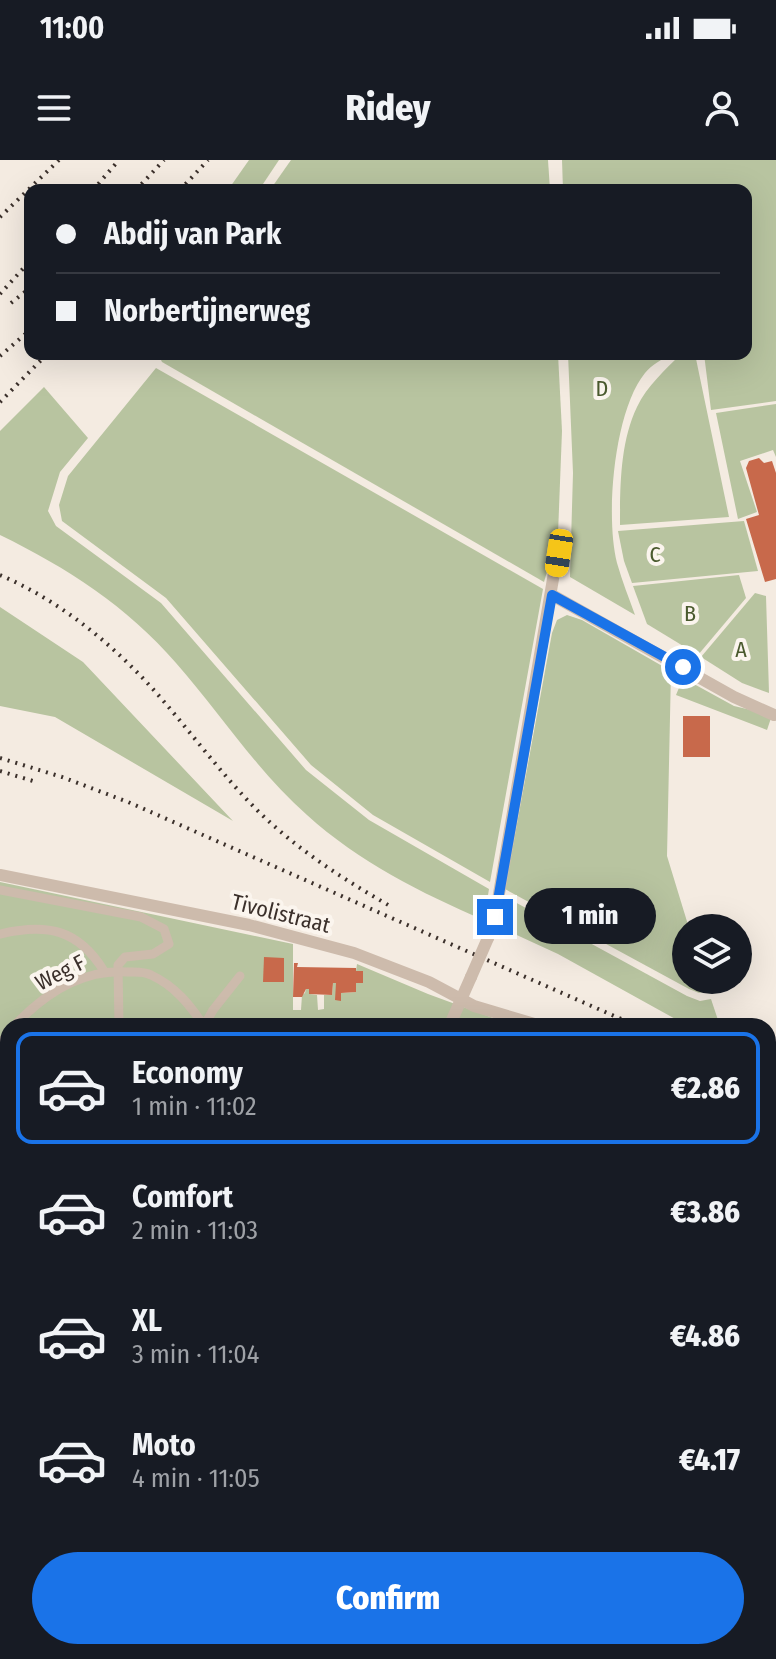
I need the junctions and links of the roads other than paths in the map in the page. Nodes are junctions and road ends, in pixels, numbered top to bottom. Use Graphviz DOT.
graph roads {
  1 [pos="559,544"];
  2 [pos="552,595"];
  3 [pos="774,715"];
  4 [pos="0,875"];
  5 [pos="0,890"];
  6 [pos="0,934"];
  7 [pos="104,971"];
  8 [pos="117,971"];
  9 [pos="240,976"];
  10 [pos="461,999"];
  11 [pos="22,1018"];
  12 [pos="119,1018"];
  13 [pos="199,1018"];
  14 [pos="208,1018"];
  15 [pos="453,1018"];
  16 [pos="514,1018"];
  1 -- 2 [label="street"];
  2 -- 3 [label="street"];
  2 -- 10 [label="street, bridge"];
  4 -- 10 [label="street, Tivolistraat"];
  5 -- 8 [label="street"];
  6 -- 7 [label="street"];
  7 -- 8 [label="street, Weg F"];
  7 -- 11 [label="street, Weg F"];
  8 -- 12 [label="street"];
  8 -- 13 [label="street, Weg F"];
  9 -- 14 [label="street"];
  10 -- 15 [label="street"];
  10 -- 16 [label="street, Tivolistraat"];
}
